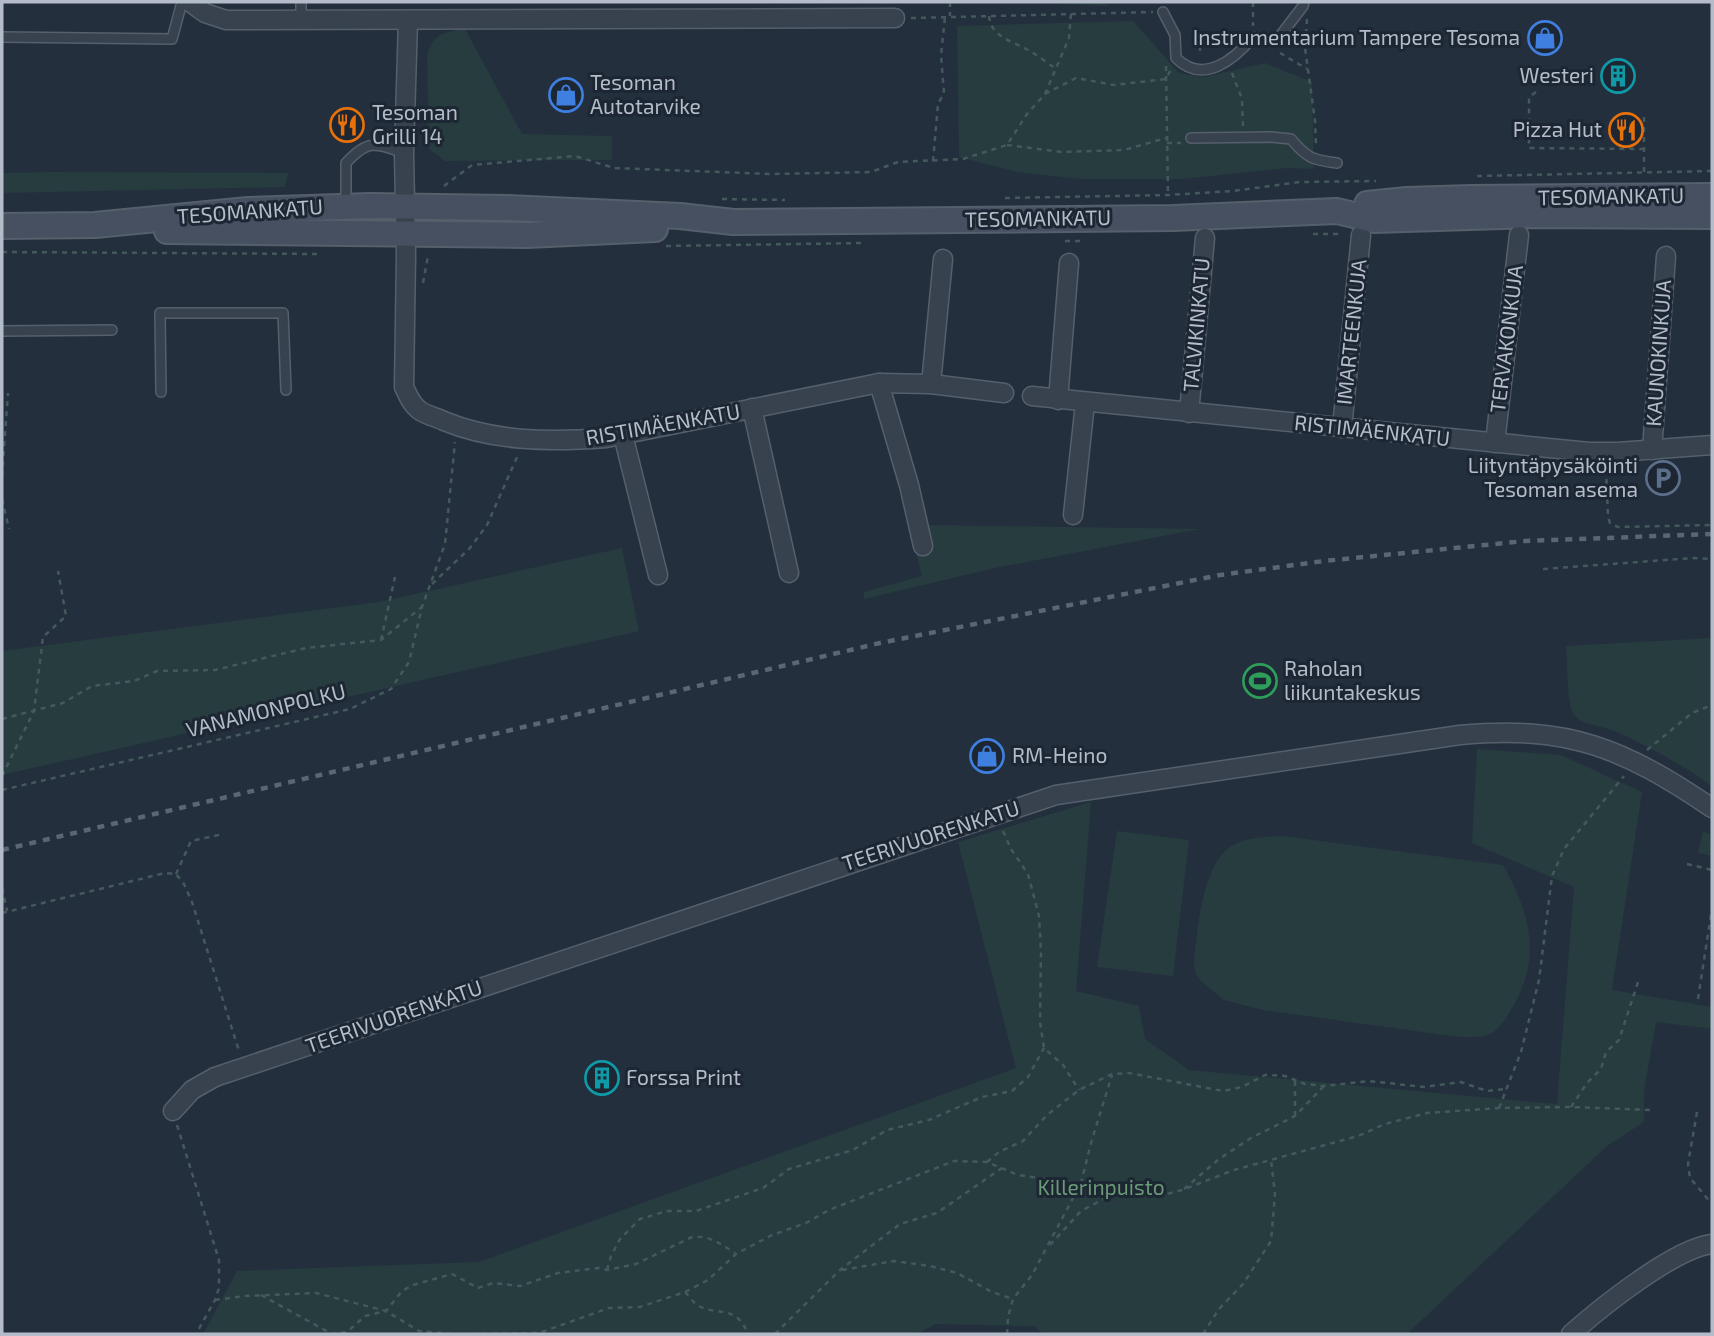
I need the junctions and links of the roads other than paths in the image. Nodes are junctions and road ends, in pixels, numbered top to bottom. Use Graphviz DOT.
graph roads {
  1 [pos="183,2"];
  2 [pos="190,2"];
  3 [pos="301,2"];
  4 [pos="1304,4"];
  5 [pos="1163,12"];
  6 [pos="895,18"];
  7 [pos="408,20"];
  8 [pos="301,21"];
  9 [pos="1253,26"];
  10 [pos="2,37"];
  11 [pos="1253,37"];
  12 [pos="1191,138"];
  13 [pos="404,153"];
  14 [pos="1337,163"];
  15 [pos="1712,196"];
  16 [pos="346,206"];
  17 [pos="405,206"];
  18 [pos="1343,211"];
  19 [pos="1712,216"];
  20 [pos="733,222"];
  21 [pos="95,225"];
  22 [pos="2,226"];
  23 [pos="1361,235"];
  24 [pos="1519,235"];
  25 [pos="1205,238"];
  26 [pos="406,245"];
  27 [pos="1667,256"];
  28 [pos="943,259"];
  29 [pos="1069,263"];
  30 [pos="112,330"];
  31 [pos="2,331"];
  32 [pos="879,383"];
  33 [pos="931,384"];
  34 [pos="286,390"];
  35 [pos="161,392"];
  36 [pos="1004,393"];
  37 [pos="1032,396"];
  38 [pos="1058,400"];
  39 [pos="1085,402"];
  40 [pos="752,408"];
  41 [pos="1189,413"];
  42 [pos="1342,428"];
  43 [pos="623,435"];
  44 [pos="1495,443"];
  45 [pos="1712,445"];
  46 [pos="1652,450"];
  47 [pos="1073,515"];
  48 [pos="923,546"];
  49 [pos="789,573"];
  50 [pos="658,575"];
  51 [pos="1712,808"];
  52 [pos="173,1111"];
  53 [pos="1712,1244"];
  54 [pos="1571,1334"];
  1 -- 10 [label="lane"];
  2 -- 8 [label="street"];
  3 -- 8 [label="lane"];
  4 -- 11 [label="lane"];
  5 -- 11 [label="lane"];
  6 -- 7 [label="street"];
  7 -- 8 [label="street"];
  7 -- 13 [label="street"];
  9 -- 11 [label="lane"];
  12 -- 14 [label="lane"];
  13 -- 16 [label="lane"];
  13 -- 17 [label="street"];
  15 -- 18 [label="main road, TESOMANKATU"];
  16 -- 17 [label="main road, TESOMANKATU"];
  16 -- 21 [label="main road, TESOMANKATU"];
  17 -- 20 [label="main road, TESOMANKATU"];
  17 -- 26 [label="street"];
  18 -- 19 [label="main road, TESOMANKATU"];
  18 -- 20 [label="main road, TESOMANKATU"];
  20 -- 26 [label="main road, TESOMANKATU"];
  21 -- 22 [label="main road, TESOMANKATU"];
  21 -- 26 [label="main road, TESOMANKATU"];
  23 -- 42 [label="street, IMARTEENKUJA"];
  24 -- 44 [label="street, TERVAKONKUJA"];
  25 -- 41 [label="street, TALVIKINKATU"];
  26 -- 43 [label="street, RISTIMÄENKATU"];
  27 -- 46 [label="street, KAUNOKINKUJA"];
  28 -- 33 [label="street"];
  29 -- 38 [label="street"];
  30 -- 31 [label="lane"];
  32 -- 33 [label="street, RISTIMÄENKATU"];
  32 -- 40 [label="street, RISTIMÄENKATU"];
  32 -- 48 [label="street"];
  33 -- 36 [label="street, RISTIMÄENKATU"];
  34 -- 35 [label="lane"];
  37 -- 38 [label="street, RISTIMÄENKATU"];
  38 -- 39 [label="street, RISTIMÄENKATU"];
  39 -- 41 [label="street, RISTIMÄENKATU"];
  39 -- 47 [label="street"];
  40 -- 43 [label="street, RISTIMÄENKATU"];
  40 -- 49 [label="street"];
  41 -- 42 [label="street, RISTIMÄENKATU"];
  42 -- 44 [label="street, RISTIMÄENKATU"];
  43 -- 50 [label="street"];
  44 -- 46 [label="street, RISTIMÄENKATU"];
  45 -- 46 [label="street, RISTIMÄENKATU"];
  51 -- 52 [label="street, TEERIVUORENKATU"];
  53 -- 54 [label="street"];
}
